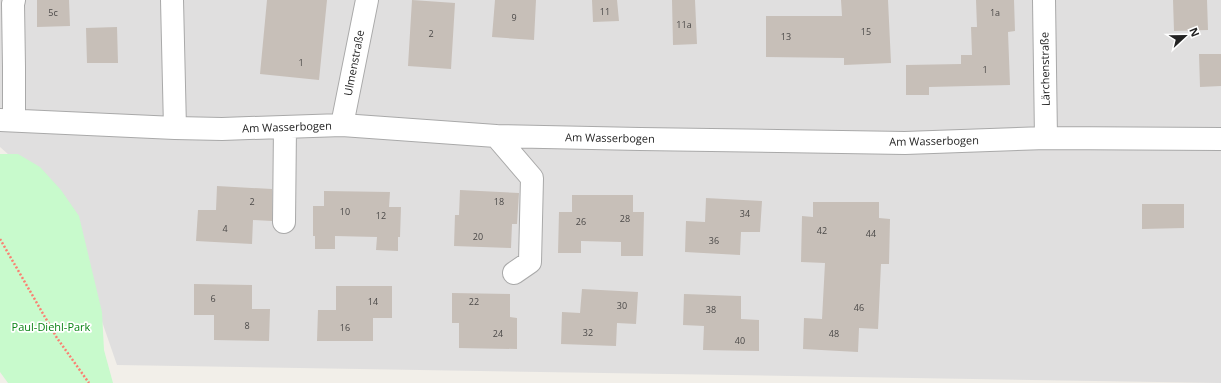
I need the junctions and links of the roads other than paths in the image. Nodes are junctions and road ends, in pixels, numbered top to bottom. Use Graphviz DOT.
graph roads {
  1 [pos="14,0"];
  2 [pos="172,0"];
  3 [pos="366,0"];
  4 [pos="1044,0"];
  5 [pos="7,120"];
  6 [pos="342,125"];
  7 [pos="285,127"];
  8 [pos="175,128"];
  9 [pos="496,136"];
  10 [pos="1046,138"];
  11 [pos="1221,139"];
  12 [pos="284,222"];
  13 [pos="514,273"];
  1 -- 5 [label="street"];
  2 -- 8 [label="street"];
  3 -- 6 [label="street, Ulmenstraße"];
  4 -- 10 [label="street, Lärchenstraße"];
  5 -- 8 [label="street, Am Wasserbogen"];
  6 -- 7 [label="street, Am Wasserbogen"];
  6 -- 9 [label="street, Am Wasserbogen"];
  7 -- 8 [label="street, Am Wasserbogen"];
  7 -- 12 [label="street"];
  9 -- 10 [label="street, Am Wasserbogen"];
  9 -- 13 [label="street"];
  10 -- 11 [label="street, Am Wasserbogen"];
}
